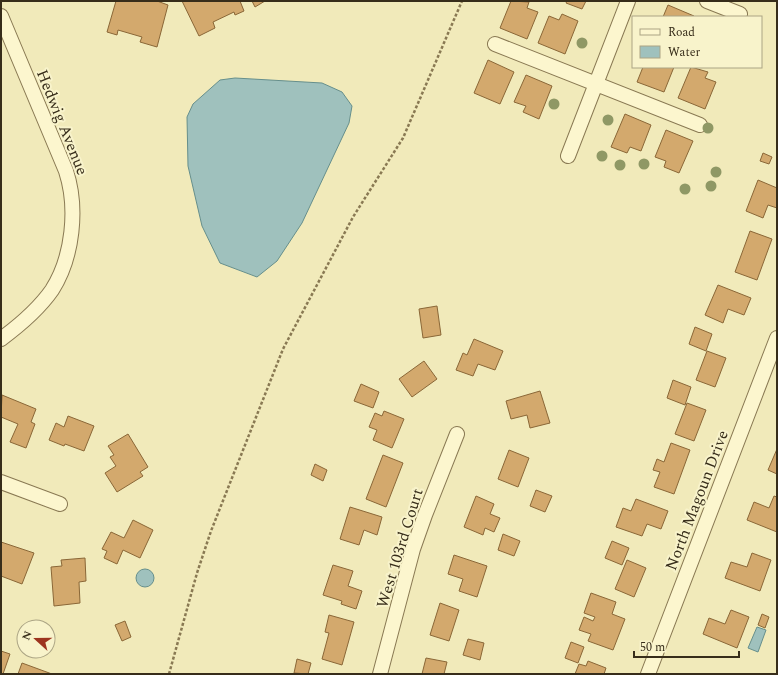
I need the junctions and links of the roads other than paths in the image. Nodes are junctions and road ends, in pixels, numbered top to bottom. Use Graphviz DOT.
graph roads {
  1 [pos="628,1"];
  2 [pos="707,1"];
  3 [pos="740,14"];
  4 [pos="1,16"];
  5 [pos="496,44"];
  6 [pos="596,84"];
  7 [pos="700,125"];
  8 [pos="568,156"];
  9 [pos="777,338"];
  10 [pos="1,339"];
  11 [pos="457,434"];
  12 [pos="1,482"];
  13 [pos="60,504"];
  14 [pos="380,674"];
  15 [pos="648,674"];
  1 -- 6 [label="street"];
  2 -- 3 [label="street"];
  4 -- 10 [label="street, Hedwig Avenue"];
  5 -- 6 [label="street"];
  6 -- 7 [label="street"];
  6 -- 8 [label="street"];
  9 -- 15 [label="street, North Magoun Drive"];
  11 -- 14 [label="street, West 103rd Court"];
  12 -- 13 [label="street"];
}
